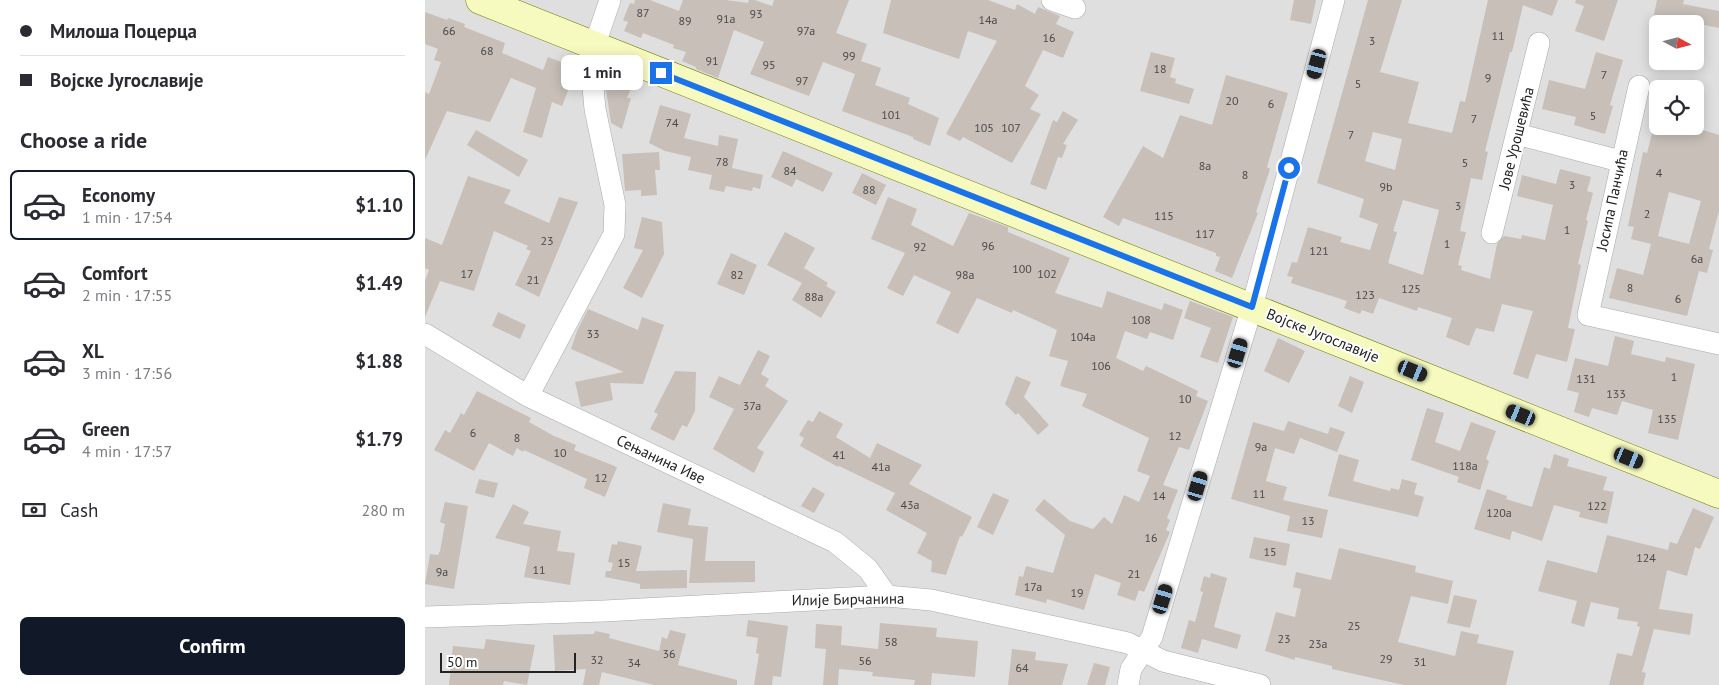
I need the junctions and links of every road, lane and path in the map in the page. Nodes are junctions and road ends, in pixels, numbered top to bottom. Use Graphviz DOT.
graph roads {
  1 [pos="480,0"];
  2 [pos="610,0"];
  3 [pos="1052,0"];
  4 [pos="1334,0"];
  5 [pos="1075,8"];
  6 [pos="1539,43"];
  7 [pos="594,47"];
  8 [pos="1639,86"];
  9 [pos="1517,134"];
  10 [pos="1621,161"];
  11 [pos="1492,233"];
  12 [pos="1252,307"];
  13 [pos="425,334"];
  14 [pos="1719,344"];
  15 [pos="528,396"];
  16 [pos="1719,494"];
  17 [pos="887,596"];
  18 [pos="425,617"];
  19 [pos="1143,652"];
  20 [pos="1129,685"];
  21 [pos="1260,685"];
  1 -- 7 [label="main road, Војске Југославије"];
  2 -- 7 [label="street"];
  3 -- 5 [label="street"];
  4 -- 12 [label="street"];
  6 -- 9 [label="street, Јове Урошевића"];
  7 -- 12 [label="main road, Војске Југославије"];
  7 -- 15 [label="street"];
  8 -- 10 [label="street, Јосипа Панчића"];
  9 -- 10 [label="street"];
  9 -- 11 [label="street, Јове Урошевића"];
  10 -- 14 [label="street, Јосипа Панчића"];
  12 -- 16 [label="main road, Војске Југославије"];
  12 -- 19 [label="street"];
  13 -- 15 [label="street, Сењанина Иве"];
  15 -- 17 [label="street, Сењанина Иве"];
  17 -- 18 [label="street, Илије Бирчанина"];
  17 -- 19 [label="street, Илије Бирчанина"];
  19 -- 20 [label="street"];
  19 -- 21 [label="street, Илије Бирчанина"];
}
